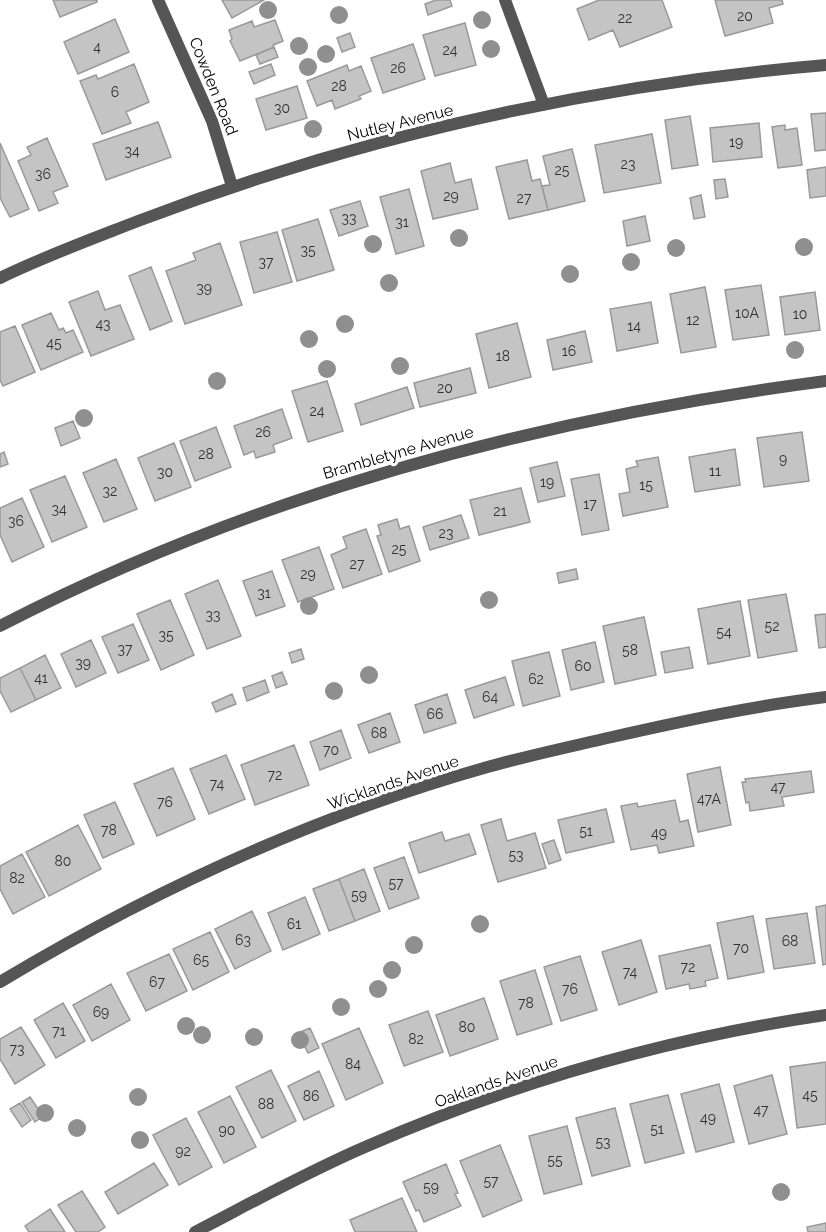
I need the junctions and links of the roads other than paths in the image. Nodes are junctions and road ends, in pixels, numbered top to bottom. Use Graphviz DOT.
graph roads {
  1 [pos="158,0"];
  2 [pos="505,0"];
  3 [pos="826,65"];
  4 [pos="544,105"];
  5 [pos="232,186"];
  6 [pos="0,278"];
  7 [pos="826,381"];
  8 [pos="0,626"];
  9 [pos="826,697"];
  10 [pos="0,982"];
  11 [pos="826,1015"];
  12 [pos="195,1232"];
  1 -- 5 [label="street, Cowden Road"];
  2 -- 4 [label="street"];
  3 -- 4 [label="street, Nutley Avenue"];
  4 -- 5 [label="street, Nutley Avenue"];
  5 -- 6 [label="street, Nutley Avenue"];
  7 -- 8 [label="street, Brambletyne Avenue"];
  9 -- 10 [label="street, Wicklands Avenue"];
  11 -- 12 [label="street, Oaklands Avenue"];
}
